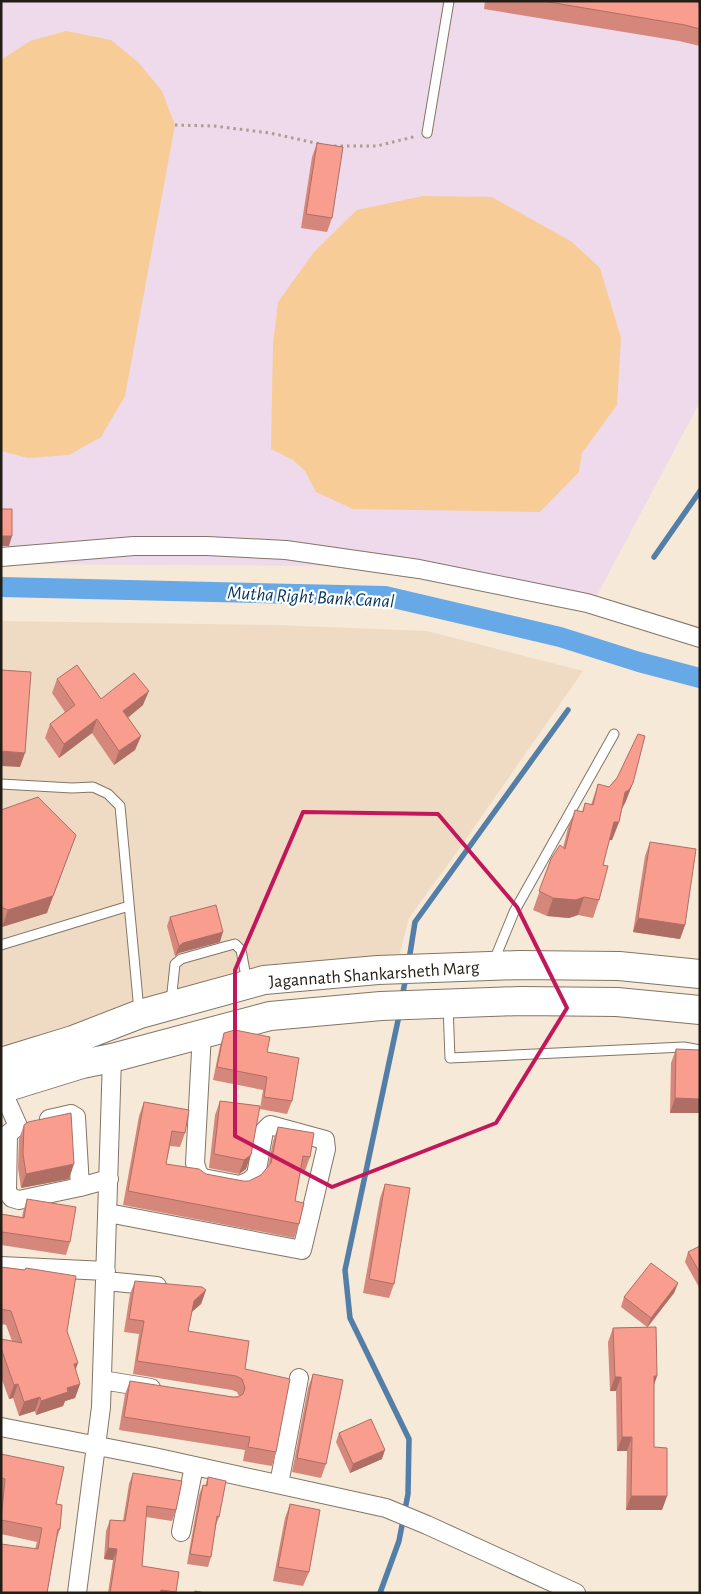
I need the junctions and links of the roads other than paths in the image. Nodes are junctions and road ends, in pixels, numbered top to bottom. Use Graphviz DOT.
graph roads {
  1 [pos="449,1"];
  2 [pos="427,133"];
  3 [pos="1,557"];
  4 [pos="700,638"];
  5 [pos="614,734"];
  6 [pos="1,784"];
  7 [pos="129,906"];
  8 [pos="1,945"];
  9 [pos="492,966"];
  10 [pos="700,974"];
  11 [pos="248,984"];
  12 [pos="171,1004"];
  13 [pos="442,1004"];
  14 [pos="700,1010"];
  15 [pos="140,1014"];
  16 [pos="202,1033"];
  17 [pos="700,1050"];
  18 [pos="112,1058"];
  19 [pos="1,1062"];
  20 [pos="3,1093"];
  21 [pos="18,1126"];
  22 [pos="109,1179"];
  23 [pos="80,1187"];
  24 [pos="108,1213"];
  25 [pos="1,1266"];
  26 [pos="106,1276"];
  27 [pos="171,1287"];
  28 [pos="299,1378"];
  29 [pos="102,1380"];
  30 [pos="171,1391"];
  31 [pos="1,1427"];
  32 [pos="97,1445"];
  33 [pos="194,1466"];
  34 [pos="279,1484"];
  35 [pos="181,1532"];
  36 [pos="77,1593"];
  37 [pos="576,1593"];
  1 -- 2 [label="lane"];
  3 -- 4 [label="street"];
  5 -- 9 [label="lane"];
  6 -- 7 [label="lane"];
  7 -- 8 [label="lane"];
  7 -- 15 [label="lane"];
  9 -- 10 [label="highway, Jagannath Shankarsheth Marg"];
  9 -- 11 [label="highway, Jagannath Shankarsheth Marg"];
  11 -- 12 [label="highway, Jagannath Shankarsheth Marg"];
  11 -- 12 [label="lane"];
  12 -- 15 [label="highway, Jagannath Shankarsheth Marg"];
  13 -- 14 [label="highway, Jagannath Shankarsheth Marg"];
  13 -- 16 [label="highway, Jagannath Shankarsheth Marg"];
  13 -- 17 [label="lane"];
  15 -- 19 [label="highway, Jagannath Shankarsheth Marg"];
  16 -- 18 [label="highway, Jagannath Shankarsheth Marg"];
  16 -- 24 [label="street"];
  18 -- 20 [label="highway, Jagannath Shankarsheth Marg"];
  18 -- 22 [label="street"];
  20 -- 21 [label="street"];
  21 -- 23 [label="street"];
  21 -- 23 [label="street"];
  22 -- 23 [label="street"];
  22 -- 24 [label="street"];
  24 -- 26 [label="street"];
  25 -- 26 [label="street"];
  26 -- 27 [label="street"];
  26 -- 29 [label="street"];
  28 -- 34 [label="street"];
  29 -- 30 [label="street"];
  29 -- 32 [label="street"];
  31 -- 32 [label="street"];
  32 -- 33 [label="street"];
  32 -- 36 [label="street"];
  33 -- 34 [label="street"];
  33 -- 35 [label="street"];
  34 -- 37 [label="street"];
}
